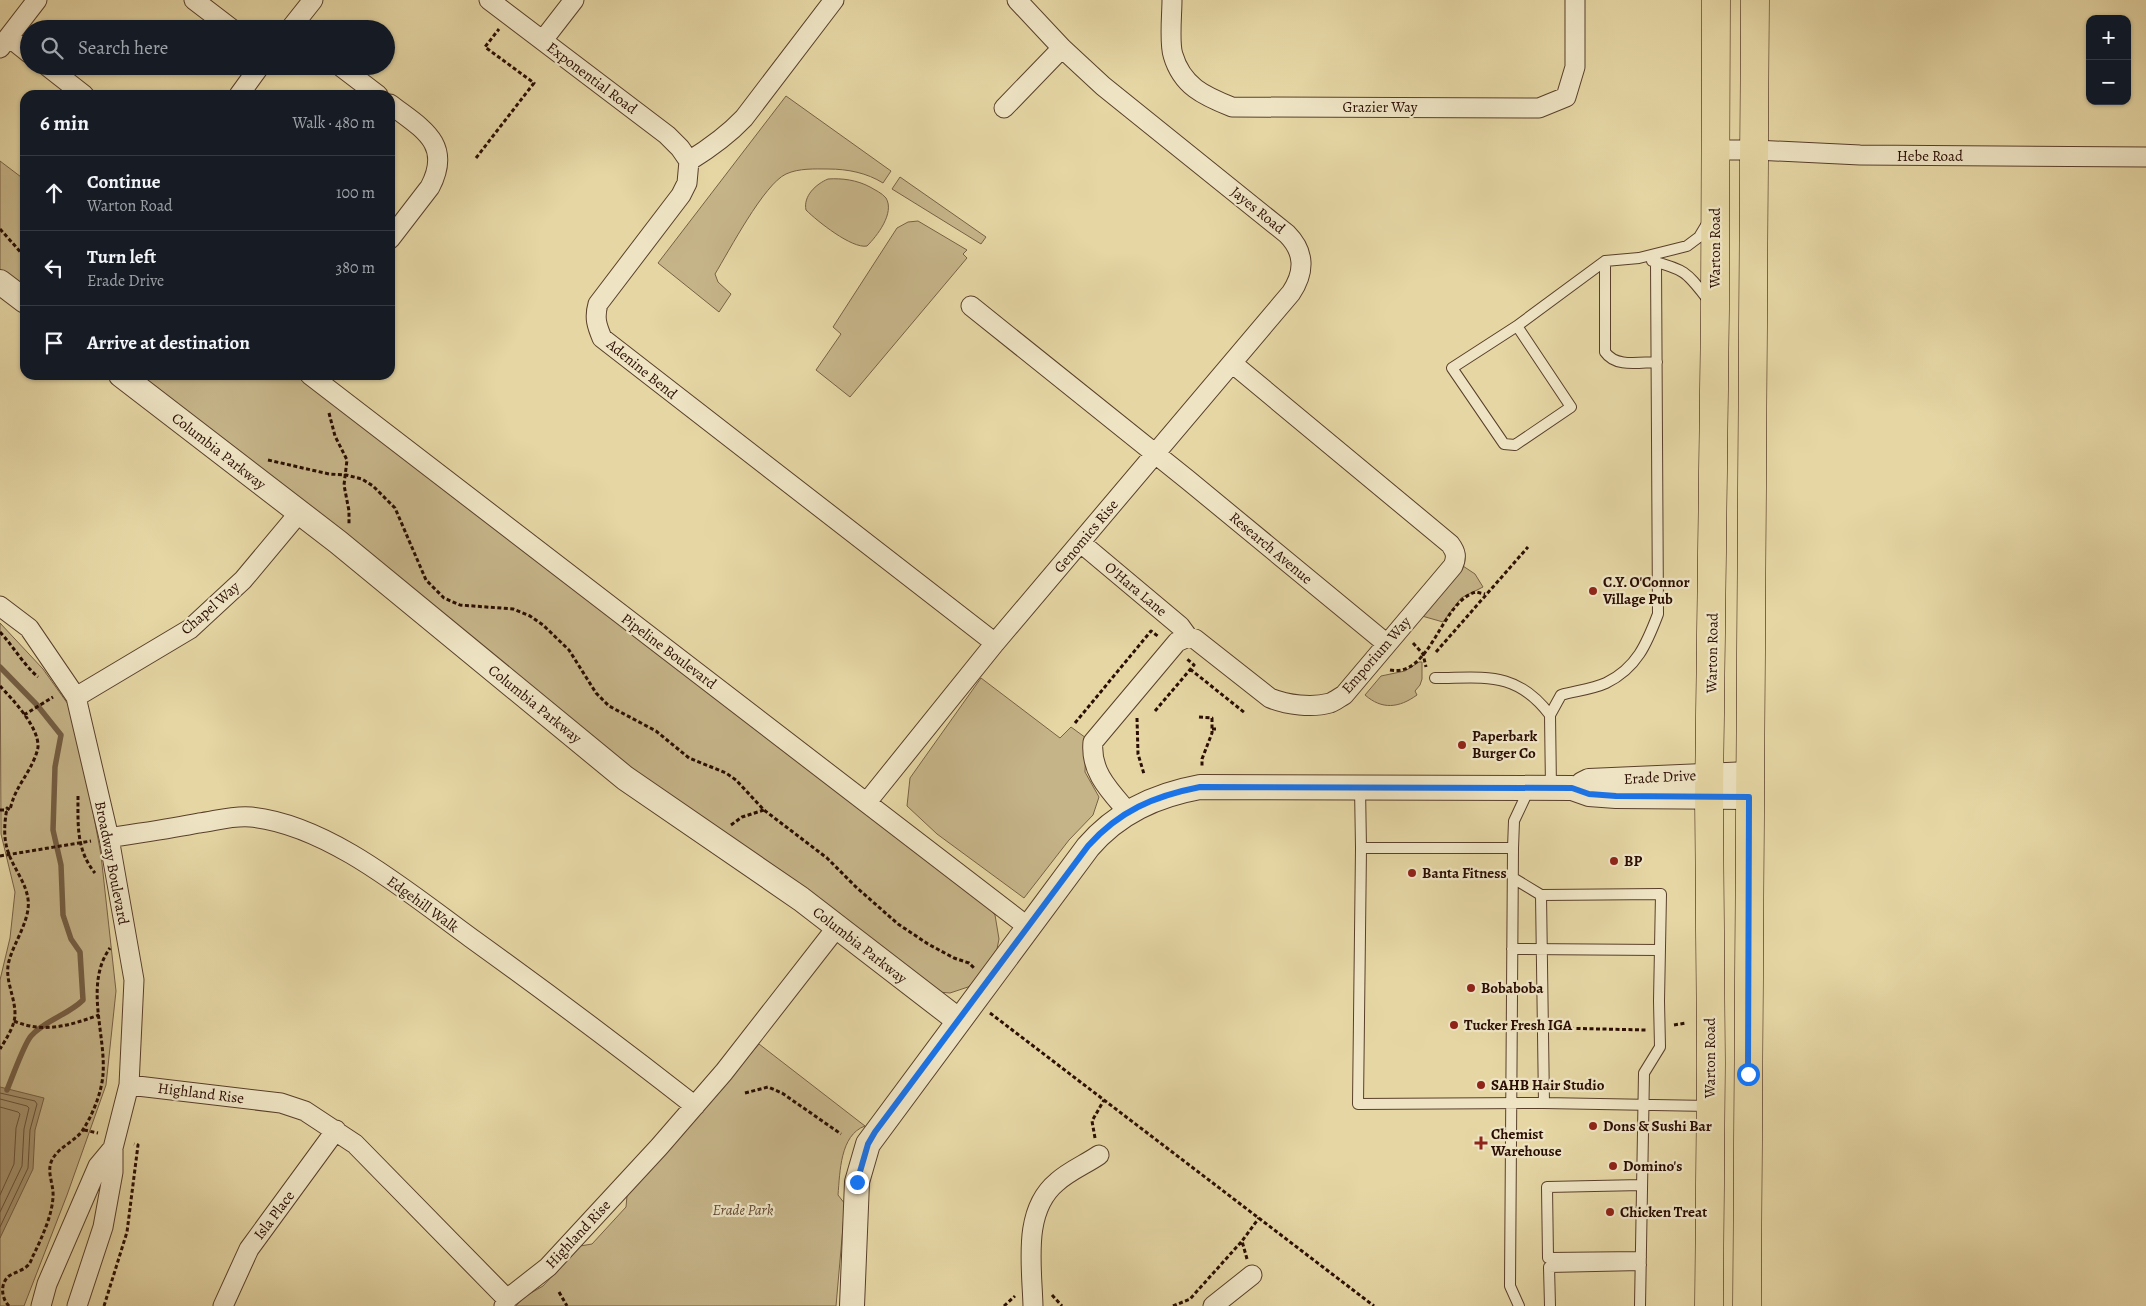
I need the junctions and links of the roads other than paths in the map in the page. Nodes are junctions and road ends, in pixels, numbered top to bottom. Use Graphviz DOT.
graph roads {
  1 [pos="37,0"];
  2 [pos="194,0"];
  3 [pos="313,0"];
  4 [pos="489,0"];
  5 [pos="574,0"];
  6 [pos="834,0"];
  7 [pos="1017,0"];
  8 [pos="1172,0"];
  9 [pos="1575,0"];
  10 [pos="1716,0"];
  11 [pos="1755,0"];
  12 [pos="22,20"];
  13 [pos="220,20"];
  14 [pos="297,20"];
  15 [pos="20,22"];
  16 [pos="543,40"];
  17 [pos="4,43"];
  18 [pos="1062,48"];
  19 [pos="20,49"];
  20 [pos="58,75"];
  21 [pos="253,75"];
  22 [pos="352,75"];
  23 [pos="77,90"];
  24 [pos="243,90"];
  25 [pos="371,90"];
  26 [pos="395,108"];
  27 [pos="1004,108"];
  28 [pos="1715,150"];
  29 [pos="1755,150"];
  30 [pos="2146,157"];
  31 [pos="689,161"];
  32 [pos="1716,211"];
  33 [pos="395,232"];
  34 [pos="1639,258"];
  35 [pos="1605,261"];
  36 [pos="1656,262"];
  37 [pos="0,282"];
  38 [pos="20,298"];
  39 [pos="971,306"];
  40 [pos="1715,309"];
  41 [pos="1517,326"];
  42 [pos="1657,362"];
  43 [pos="1232,363"];
  44 [pos="127,380"];
  45 [pos="317,380"];
  46 [pos="1155,454"];
  47 [pos="299,512"];
  48 [pos="1081,543"];
  49 [pos="0,606"];
  50 [pos="1188,637"];
  51 [pos="995,643"];
  52 [pos="1387,644"];
  53 [pos="1435,678"];
  54 [pos="76,697"];
  55 [pos="1550,715"];
  56 [pos="1710,785"];
  57 [pos="1749,785"];
  58 [pos="1360,788"];
  59 [pos="1551,788"];
  60 [pos="867,802"];
  61 [pos="1128,812"];
  62 [pos="109,838"];
  63 [pos="1361,848"];
  64 [pos="1513,848"];
  65 [pos="1513,878"];
  66 [pos="1541,894"];
  67 [pos="837,927"];
  68 [pos="1028,928"];
  69 [pos="1512,949"];
  70 [pos="1542,949"];
  71 [pos="1659,950"];
  72 [pos="958,1020"];
  73 [pos="129,1085"];
  74 [pos="1512,1103"];
  75 [pos="1544,1103"];
  76 [pos="1643,1104"];
  77 [pos="695,1106"];
  78 [pos="1710,1106"];
  79 [pos="336,1130"];
  80 [pos="113,1148"];
  81 [pos="1100,1156"];
  82 [pos="1642,1185"];
  83 [pos="1641,1261"];
  84 [pos="1252,1275"];
  85 [pos="505,1303"];
  86 [pos="41,1306"];
  87 [pos="77,1306"];
  88 [pos="223,1306"];
  89 [pos="852,1306"];
  90 [pos="1032,1306"];
  91 [pos="1213,1306"];
  92 [pos="1519,1306"];
  93 [pos="1550,1306"];
  94 [pos="1640,1306"];
  95 [pos="1709,1306"];
  96 [pos="1747,1306"];
  1 -- 12 [label="street"];
  2 -- 13 [label="street"];
  3 -- 14 [label="street"];
  4 -- 16 [label="street, Exponential Road"];
  5 -- 16 [label="street"];
  6 -- 31 [label="street"];
  7 -- 18 [label="street, Jayes Road"];
  8 -- 9 [label="street, Grazier Way"];
  10 -- 28 [label="main road, Warton Road"];
  11 -- 29 [label="main road"];
  15 -- 17 [label="street"];
  16 -- 31 [label="street, Exponential Road"];
  17 -- 19 [label="street"];
  18 -- 27 [label="street"];
  18 -- 43 [label="street, Jayes Road"];
  20 -- 23 [label="street"];
  21 -- 24 [label="street"];
  22 -- 25 [label="street"];
  26 -- 33 [label="street"];
  28 -- 29 [label="street, Hebe Road"];
  28 -- 32 [label="main road, Warton Road"];
  29 -- 30 [label="street, Hebe Road"];
  29 -- 57 [label="main road"];
  31 -- 51 [label="street, Adenine Bend"];
  32 -- 34 [label="lane"];
  32 -- 40 [label="main road, Warton Road"];
  34 -- 35 [label="lane"];
  34 -- 36 [label="lane"];
  35 -- 41 [label="lane"];
  35 -- 42 [label="lane"];
  36 -- 40 [label="lane"];
  36 -- 42 [label="lane"];
  37 -- 38 [label="street"];
  39 -- 46 [label="street"];
  40 -- 56 [label="main road, Warton Road"];
  41 -- 41 [label="lane"];
  42 -- 55 [label="lane"];
  43 -- 46 [label="street, Jayes Road"];
  43 -- 52 [label="street, Emporium Way"];
  44 -- 47 [label="street, Columbia Parkway"];
  45 -- 60 [label="street, Pipeline Boulevard"];
  46 -- 48 [label="street, Genomics Rise"];
  46 -- 52 [label="street, Research Avenue"];
  47 -- 54 [label="street, Chapel Way"];
  47 -- 67 [label="street, Columbia Parkway"];
  48 -- 50 [label="street, O'Hara Lane"];
  48 -- 51 [label="street, Genomics Rise"];
  49 -- 54 [label="street, Broadway Boulevard"];
  50 -- 52 [label="street, Emporium Way"];
  50 -- 61 [label="street"];
  51 -- 60 [label="street, Genomics Rise"];
  53 -- 55 [label="lane"];
  54 -- 62 [label="street, Broadway Boulevard"];
  55 -- 59 [label="lane"];
  56 -- 57 [label="street, Erade Drive"];
  56 -- 59 [label="street, Erade Drive"];
  56 -- 78 [label="main road, Warton Road"];
  57 -- 96 [label="main road"];
  58 -- 59 [label="street, Erade Drive"];
  58 -- 61 [label="street, Erade Drive"];
  58 -- 63 [label="lane"];
  59 -- 64 [label="lane"];
  60 -- 68 [label="street, Pipeline Boulevard"];
  61 -- 68 [label="street, Erade Drive"];
  62 -- 73 [label="street, Broadway Boulevard"];
  62 -- 77 [label="street, Edgehill Walk"];
  63 -- 64 [label="lane"];
  63 -- 74 [label="lane"];
  64 -- 65 [label="lane"];
  65 -- 66 [label="lane"];
  65 -- 69 [label="lane"];
  66 -- 70 [label="lane"];
  66 -- 71 [label="lane"];
  67 -- 72 [label="street, Columbia Parkway"];
  67 -- 77 [label="street, Highland Rise"];
  68 -- 72 [label="street, Erade Drive"];
  69 -- 70 [label="lane"];
  69 -- 74 [label="lane"];
  70 -- 71 [label="lane"];
  70 -- 75 [label="lane"];
  71 -- 76 [label="lane"];
  72 -- 89 [label="street, Erade Drive"];
  73 -- 79 [label="street, Highland Rise"];
  73 -- 80 [label="street, Broadway Boulevard"];
  74 -- 75 [label="lane"];
  74 -- 92 [label="lane"];
  75 -- 76 [label="lane"];
  76 -- 78 [label="lane"];
  76 -- 82 [label="lane"];
  77 -- 85 [label="street, Highland Rise"];
  78 -- 95 [label="main road, Warton Road"];
  79 -- 85 [label="street, Highland Rise"];
  79 -- 88 [label="street, Isla Place"];
  80 -- 86 [label="street, Broadway Boulevard"];
  80 -- 87 [label="street, Broadway Boulevard"];
  81 -- 90 [label="street"];
  82 -- 83 [label="lane"];
  82 -- 83 [label="lane"];
  83 -- 93 [label="lane"];
  83 -- 94 [label="lane"];
  84 -- 91 [label="street"];
}
